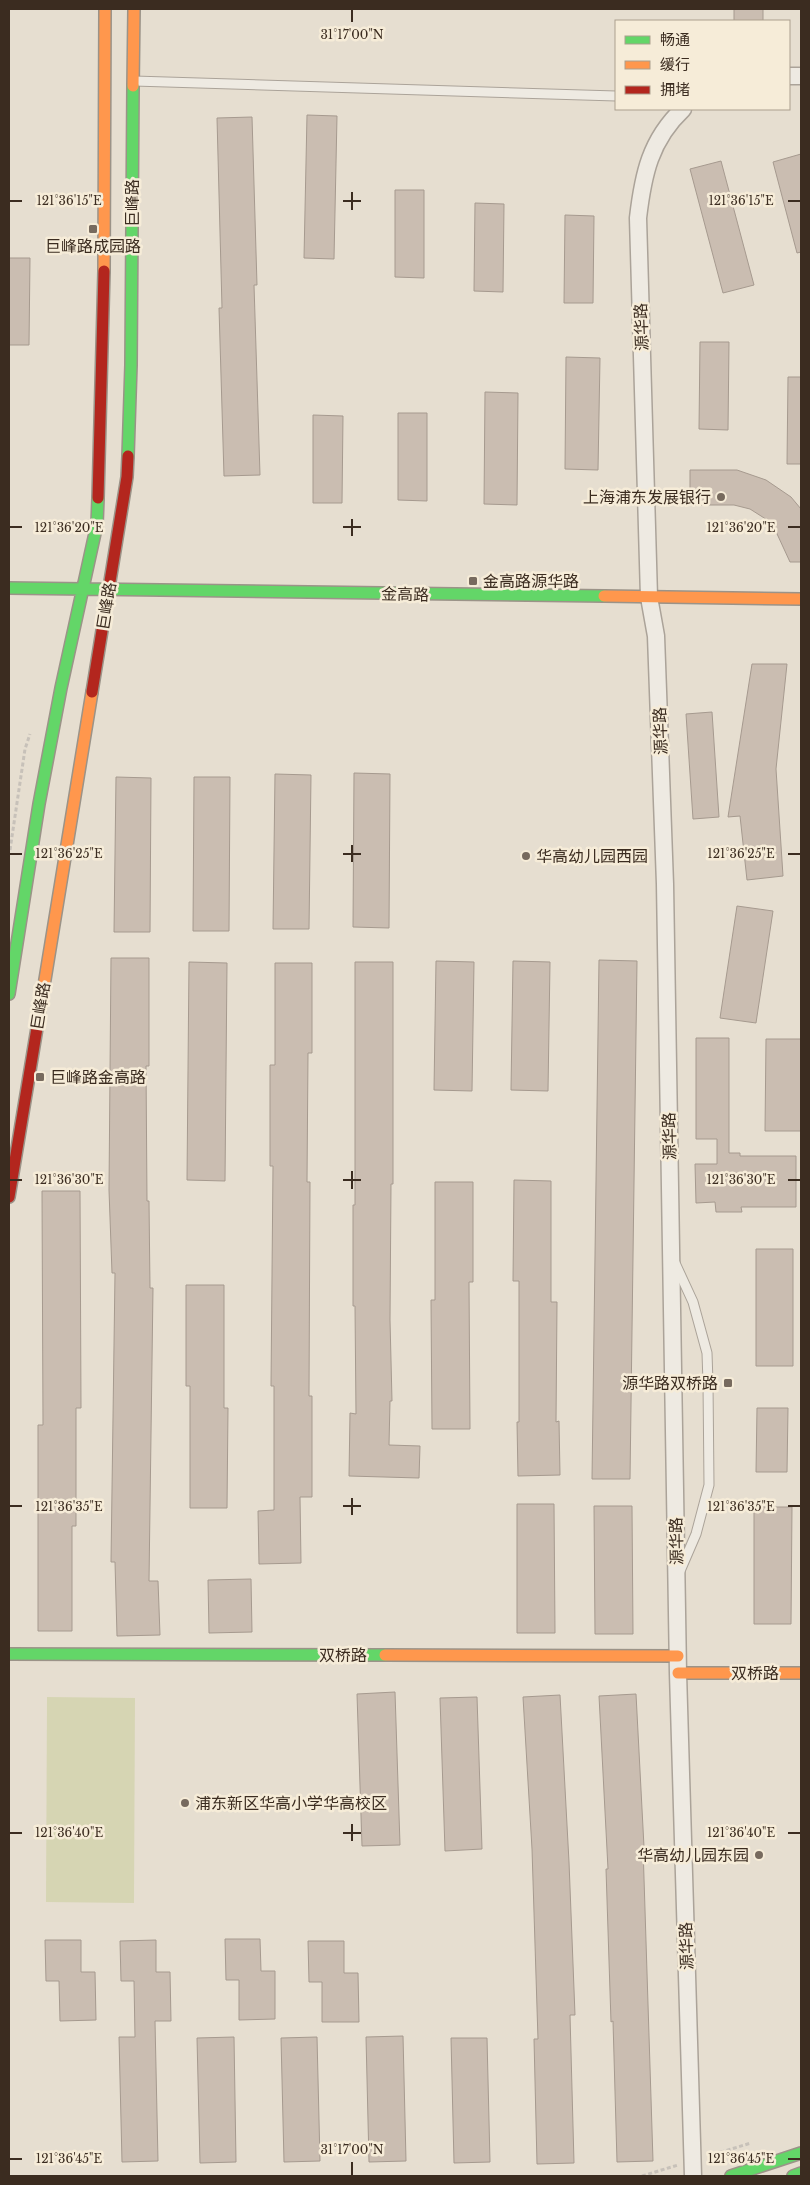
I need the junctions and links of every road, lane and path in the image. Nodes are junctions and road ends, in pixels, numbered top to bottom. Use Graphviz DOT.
graph roads {
  1 [pos="105,9"];
  2 [pos="134,9"];
  3 [pos="132,81"];
  4 [pos="615,96"];
  5 [pos="682,110"];
  6 [pos="9,588"];
  7 [pos="81,591"];
  8 [pos="109,591"];
  9 [pos="649,597"];
  10 [pos="801,599"];
  11 [pos="31,732"];
  12 [pos="10,852"];
  13 [pos="9,994"];
  14 [pos="9,1197"];
  15 [pos="671,1255"];
  16 [pos="676,1581"];
  17 [pos="9,1654"];
  18 [pos="678,1656"];
  19 [pos="678,1673"];
  20 [pos="801,1673"];
  21 [pos="801,2153"];
  22 [pos="801,2173"];
  23 [pos="693,2176"];
  24 [pos="731,2176"];
  25 [pos="793,2176"];
  1 -- 7 [label="main road, 巨峰路"];
  2 -- 3 [label="main road, 巨峰路"];
  3 -- 4 [label="lane"];
  3 -- 8 [label="main road, 巨峰路"];
  5 -- 9 [label="street, 源华路"];
  6 -- 7 [label="main road, 金高路"];
  7 -- 8 [label="main road, 金高路"];
  7 -- 13 [label="main road, 巨峰路"];
  8 -- 9 [label="main road, 金高路"];
  8 -- 14 [label="main road, 巨峰路"];
  9 -- 10 [label="main road, 金高路"];
  9 -- 15 [label="street, 源华路"];
  11 -- 12 [label="path"];
  15 -- 16 [label="street, 源华路"];
  15 -- 16 [label="lane"];
  16 -- 18 [label="street, 源华路"];
  17 -- 18 [label="main road, 双桥路"];
  18 -- 19 [label="street, 源华路"];
  19 -- 20 [label="main road, 双桥路"];
  19 -- 23 [label="street, 源华路"];
  21 -- 24 [label="main road"];
  22 -- 25 [label="main road"];
}
